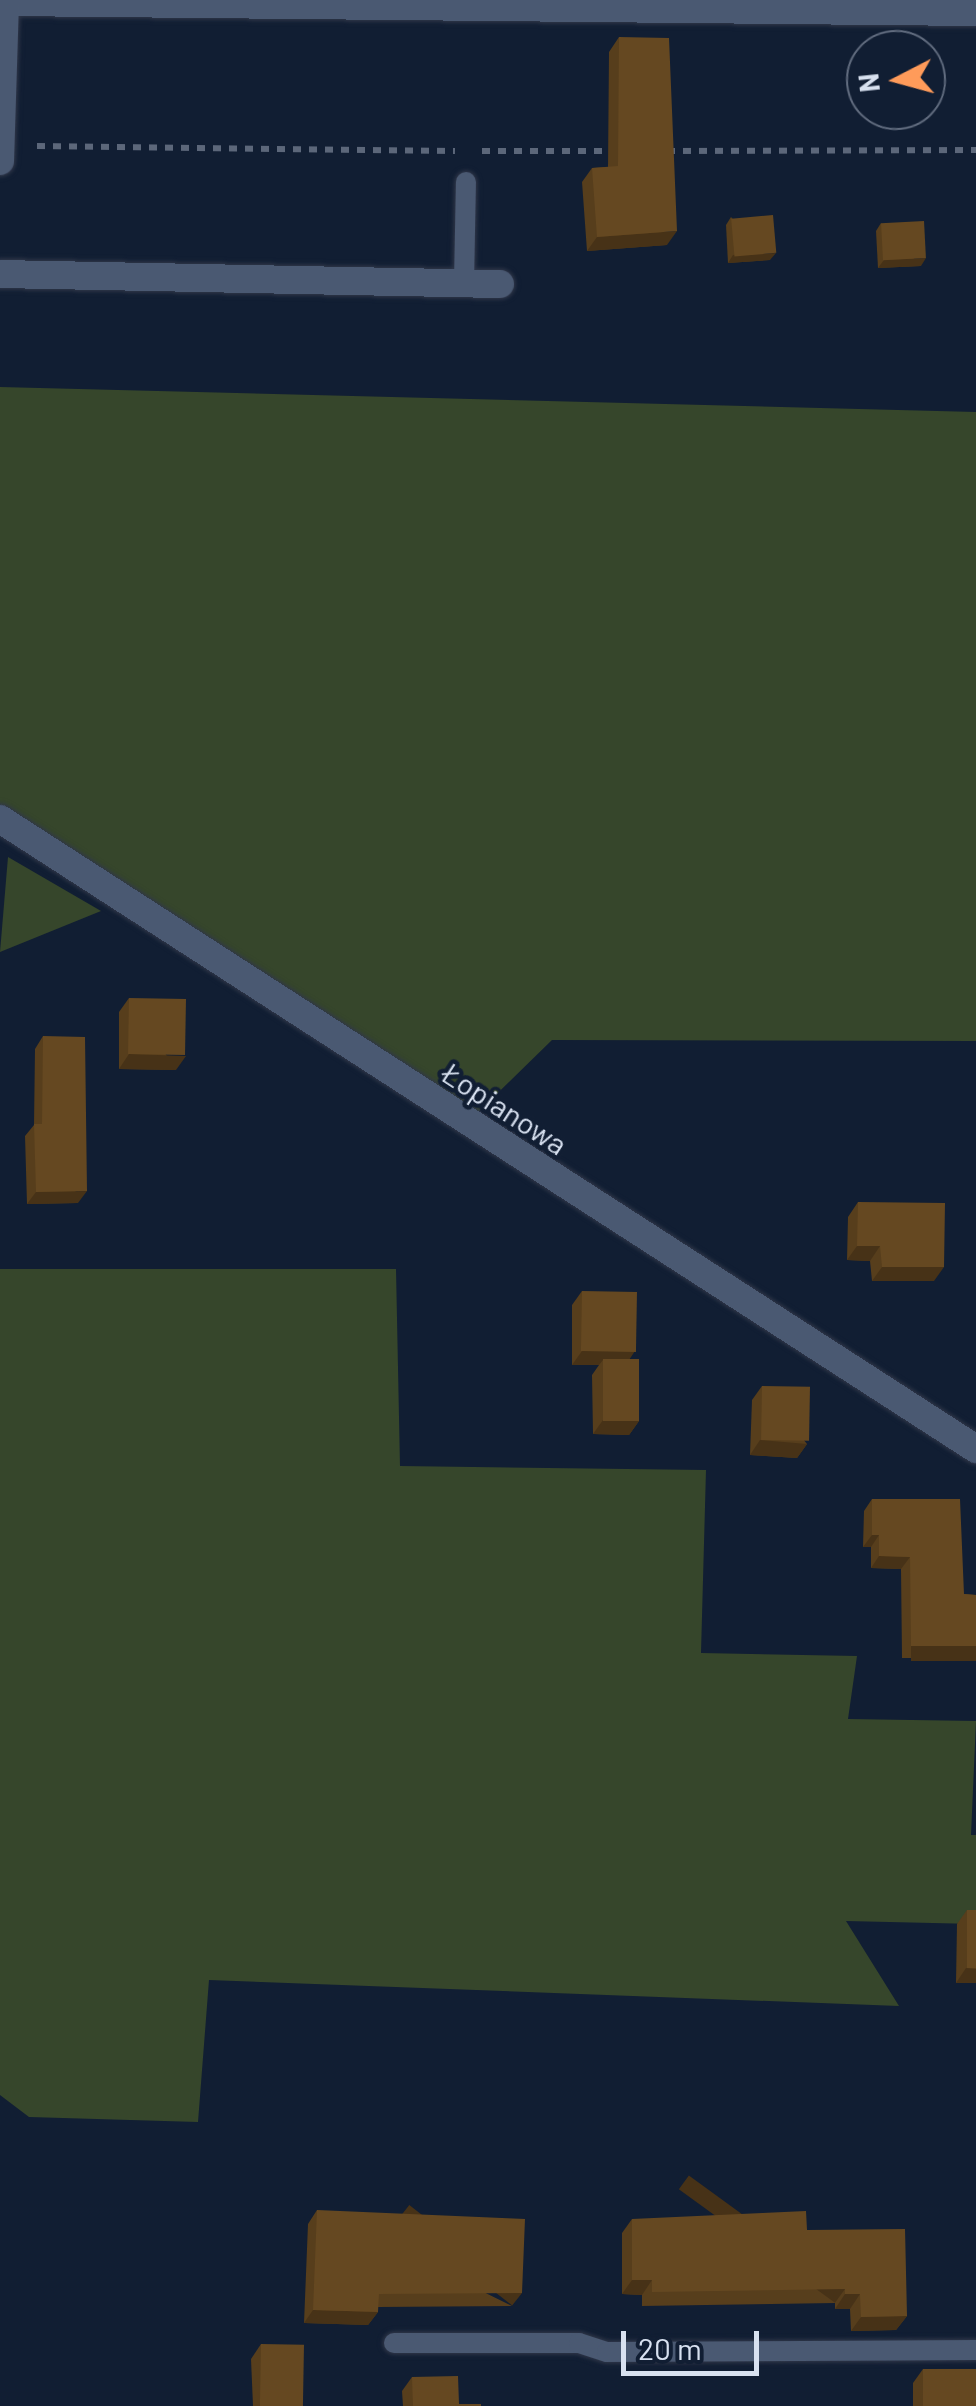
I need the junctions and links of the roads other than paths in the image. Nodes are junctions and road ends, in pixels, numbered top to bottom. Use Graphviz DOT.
graph roads {
  1 [pos="5,1"];
  2 [pos="976,12"];
  3 [pos="1,154"];
  4 [pos="466,182"];
  5 [pos="0,274"];
  6 [pos="464,283"];
  7 [pos="500,284"];
  8 [pos="0,820"];
  9 [pos="976,1449"];
  10 [pos="394,2344"];
  11 [pos="976,2350"];
  1 -- 2 [label="street"];
  1 -- 3 [label="street"];
  4 -- 6 [label="lane"];
  5 -- 6 [label="street"];
  6 -- 7 [label="street"];
  8 -- 9 [label="street, Łopianowa"];
  10 -- 11 [label="lane"];
}
